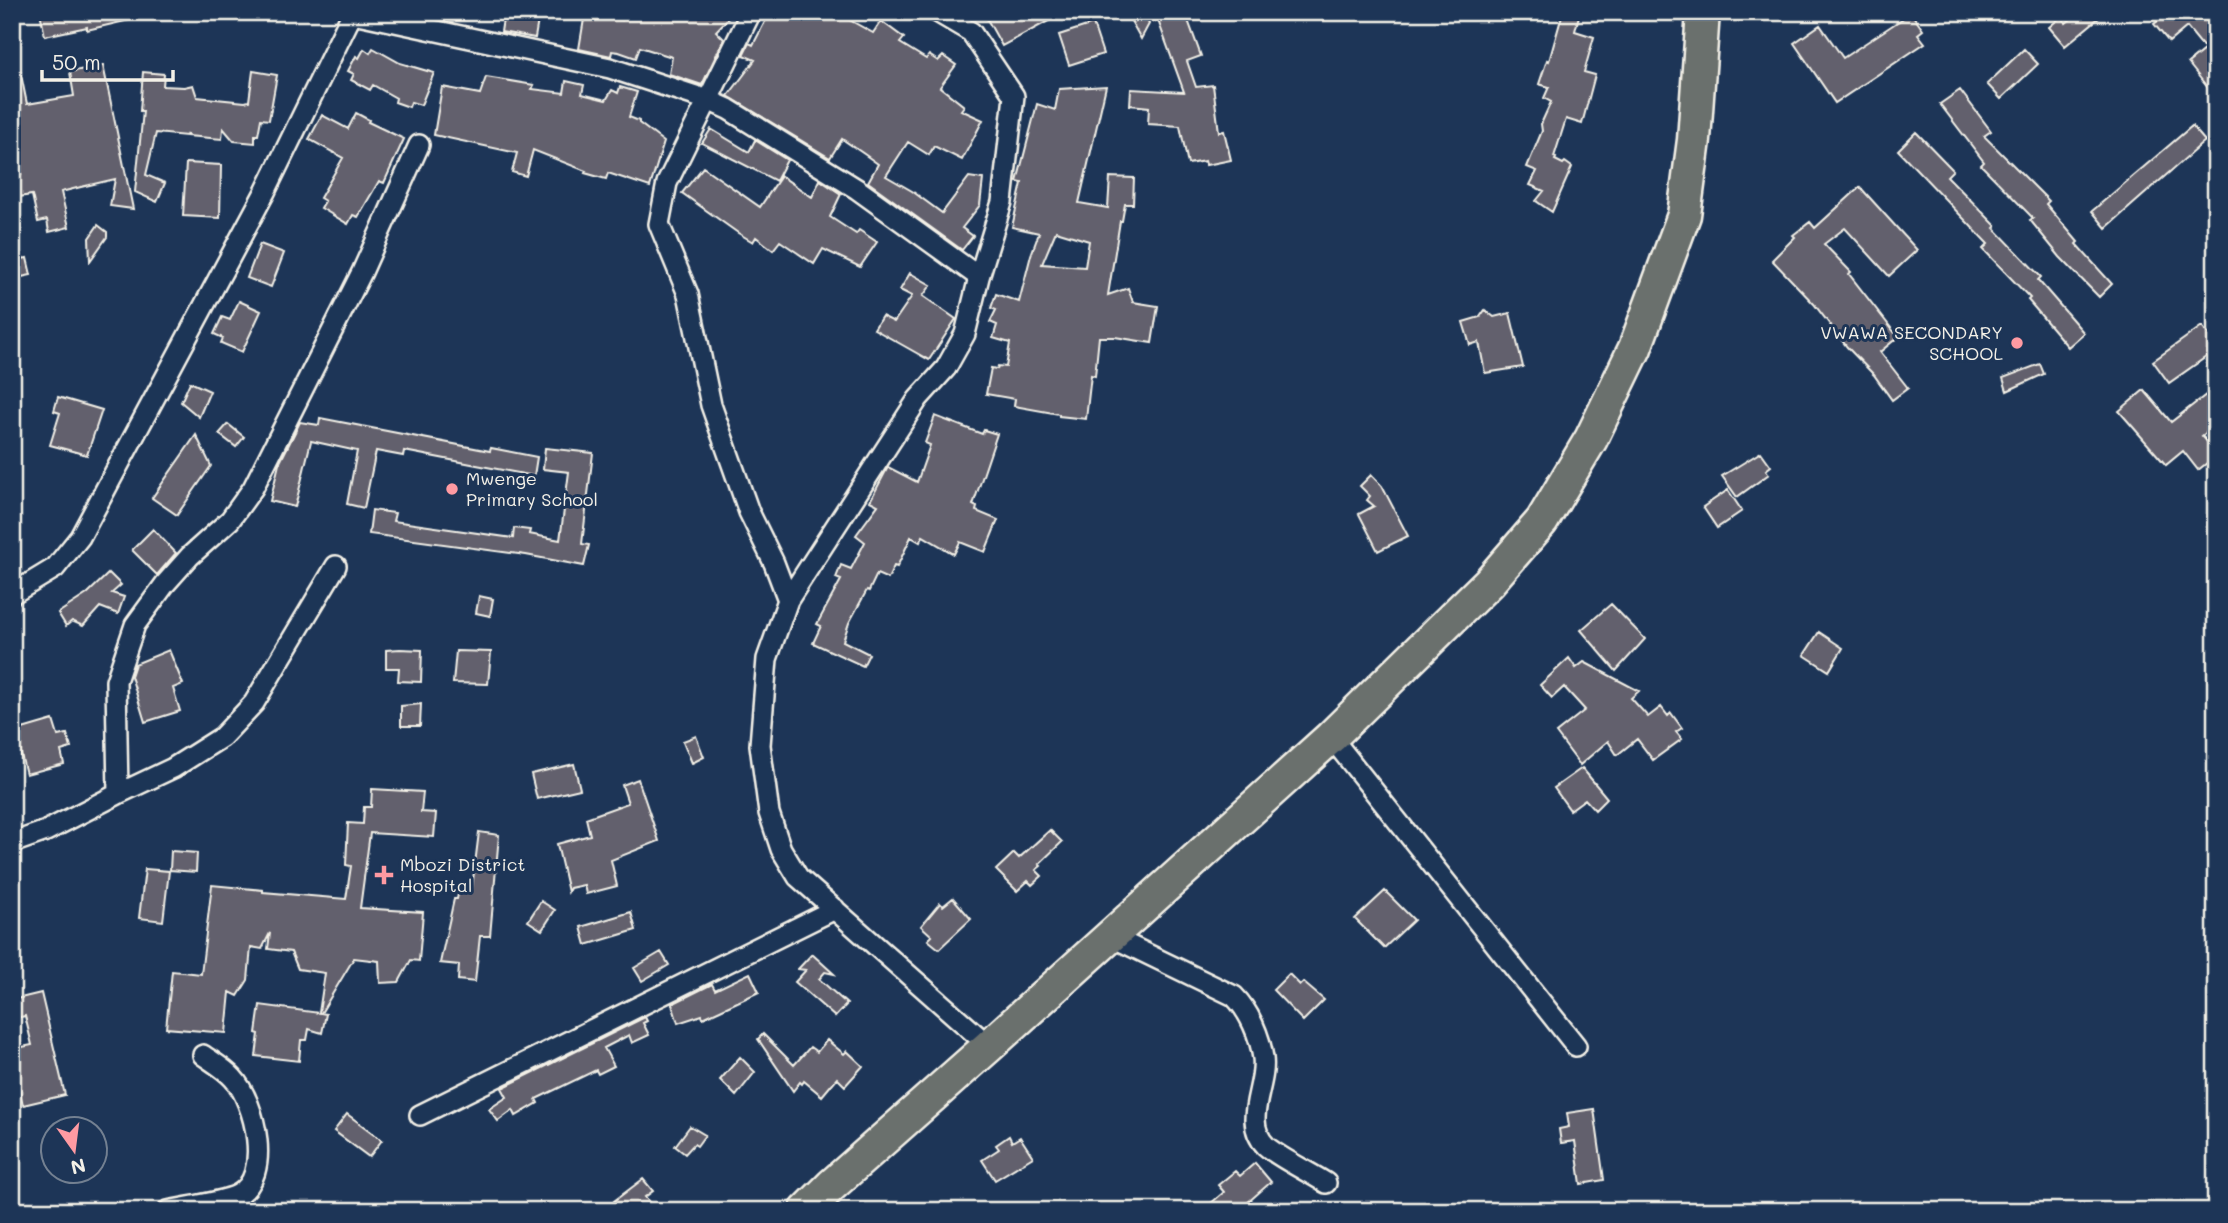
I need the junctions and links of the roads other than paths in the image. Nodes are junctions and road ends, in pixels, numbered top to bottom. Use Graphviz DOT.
graph roads {
  1 [pos="751,12"];
  2 [pos="937,12"];
  3 [pos="1703,12"];
  4 [pos="353,13"];
  5 [pos="708,100"];
  6 [pos="419,145"];
  7 [pos="979,277"];
  8 [pos="336,566"];
  9 [pos="12,594"];
  10 [pos="789,600"];
  11 [pos="1331,737"];
  12 [pos="118,794"];
  13 [pos="12,843"];
  14 [pos="835,909"];
  15 [pos="1110,936"];
  16 [pos="989,1046"];
  17 [pos="1576,1046"];
  18 [pos="203,1055"];
  19 [pos="420,1115"];
  20 [pos="1326,1183"];
  21 [pos="168,1211"];
  22 [pos="806,1211"];
  1 -- 5 [label="street"];
  2 -- 7 [label="street"];
  3 -- 11 [label="highway"];
  4 -- 5 [label="street"];
  4 -- 9 [label="street"];
  5 -- 7 [label="street"];
  5 -- 10 [label="street"];
  6 -- 12 [label="street"];
  7 -- 10 [label="street"];
  8 -- 12 [label="street"];
  10 -- 14 [label="street"];
  11 -- 15 [label="highway"];
  11 -- 17 [label="street"];
  12 -- 13 [label="street"];
  14 -- 16 [label="street"];
  14 -- 19 [label="street"];
  15 -- 16 [label="highway"];
  15 -- 20 [label="street"];
  16 -- 22 [label="highway"];
  18 -- 21 [label="street"];
}
